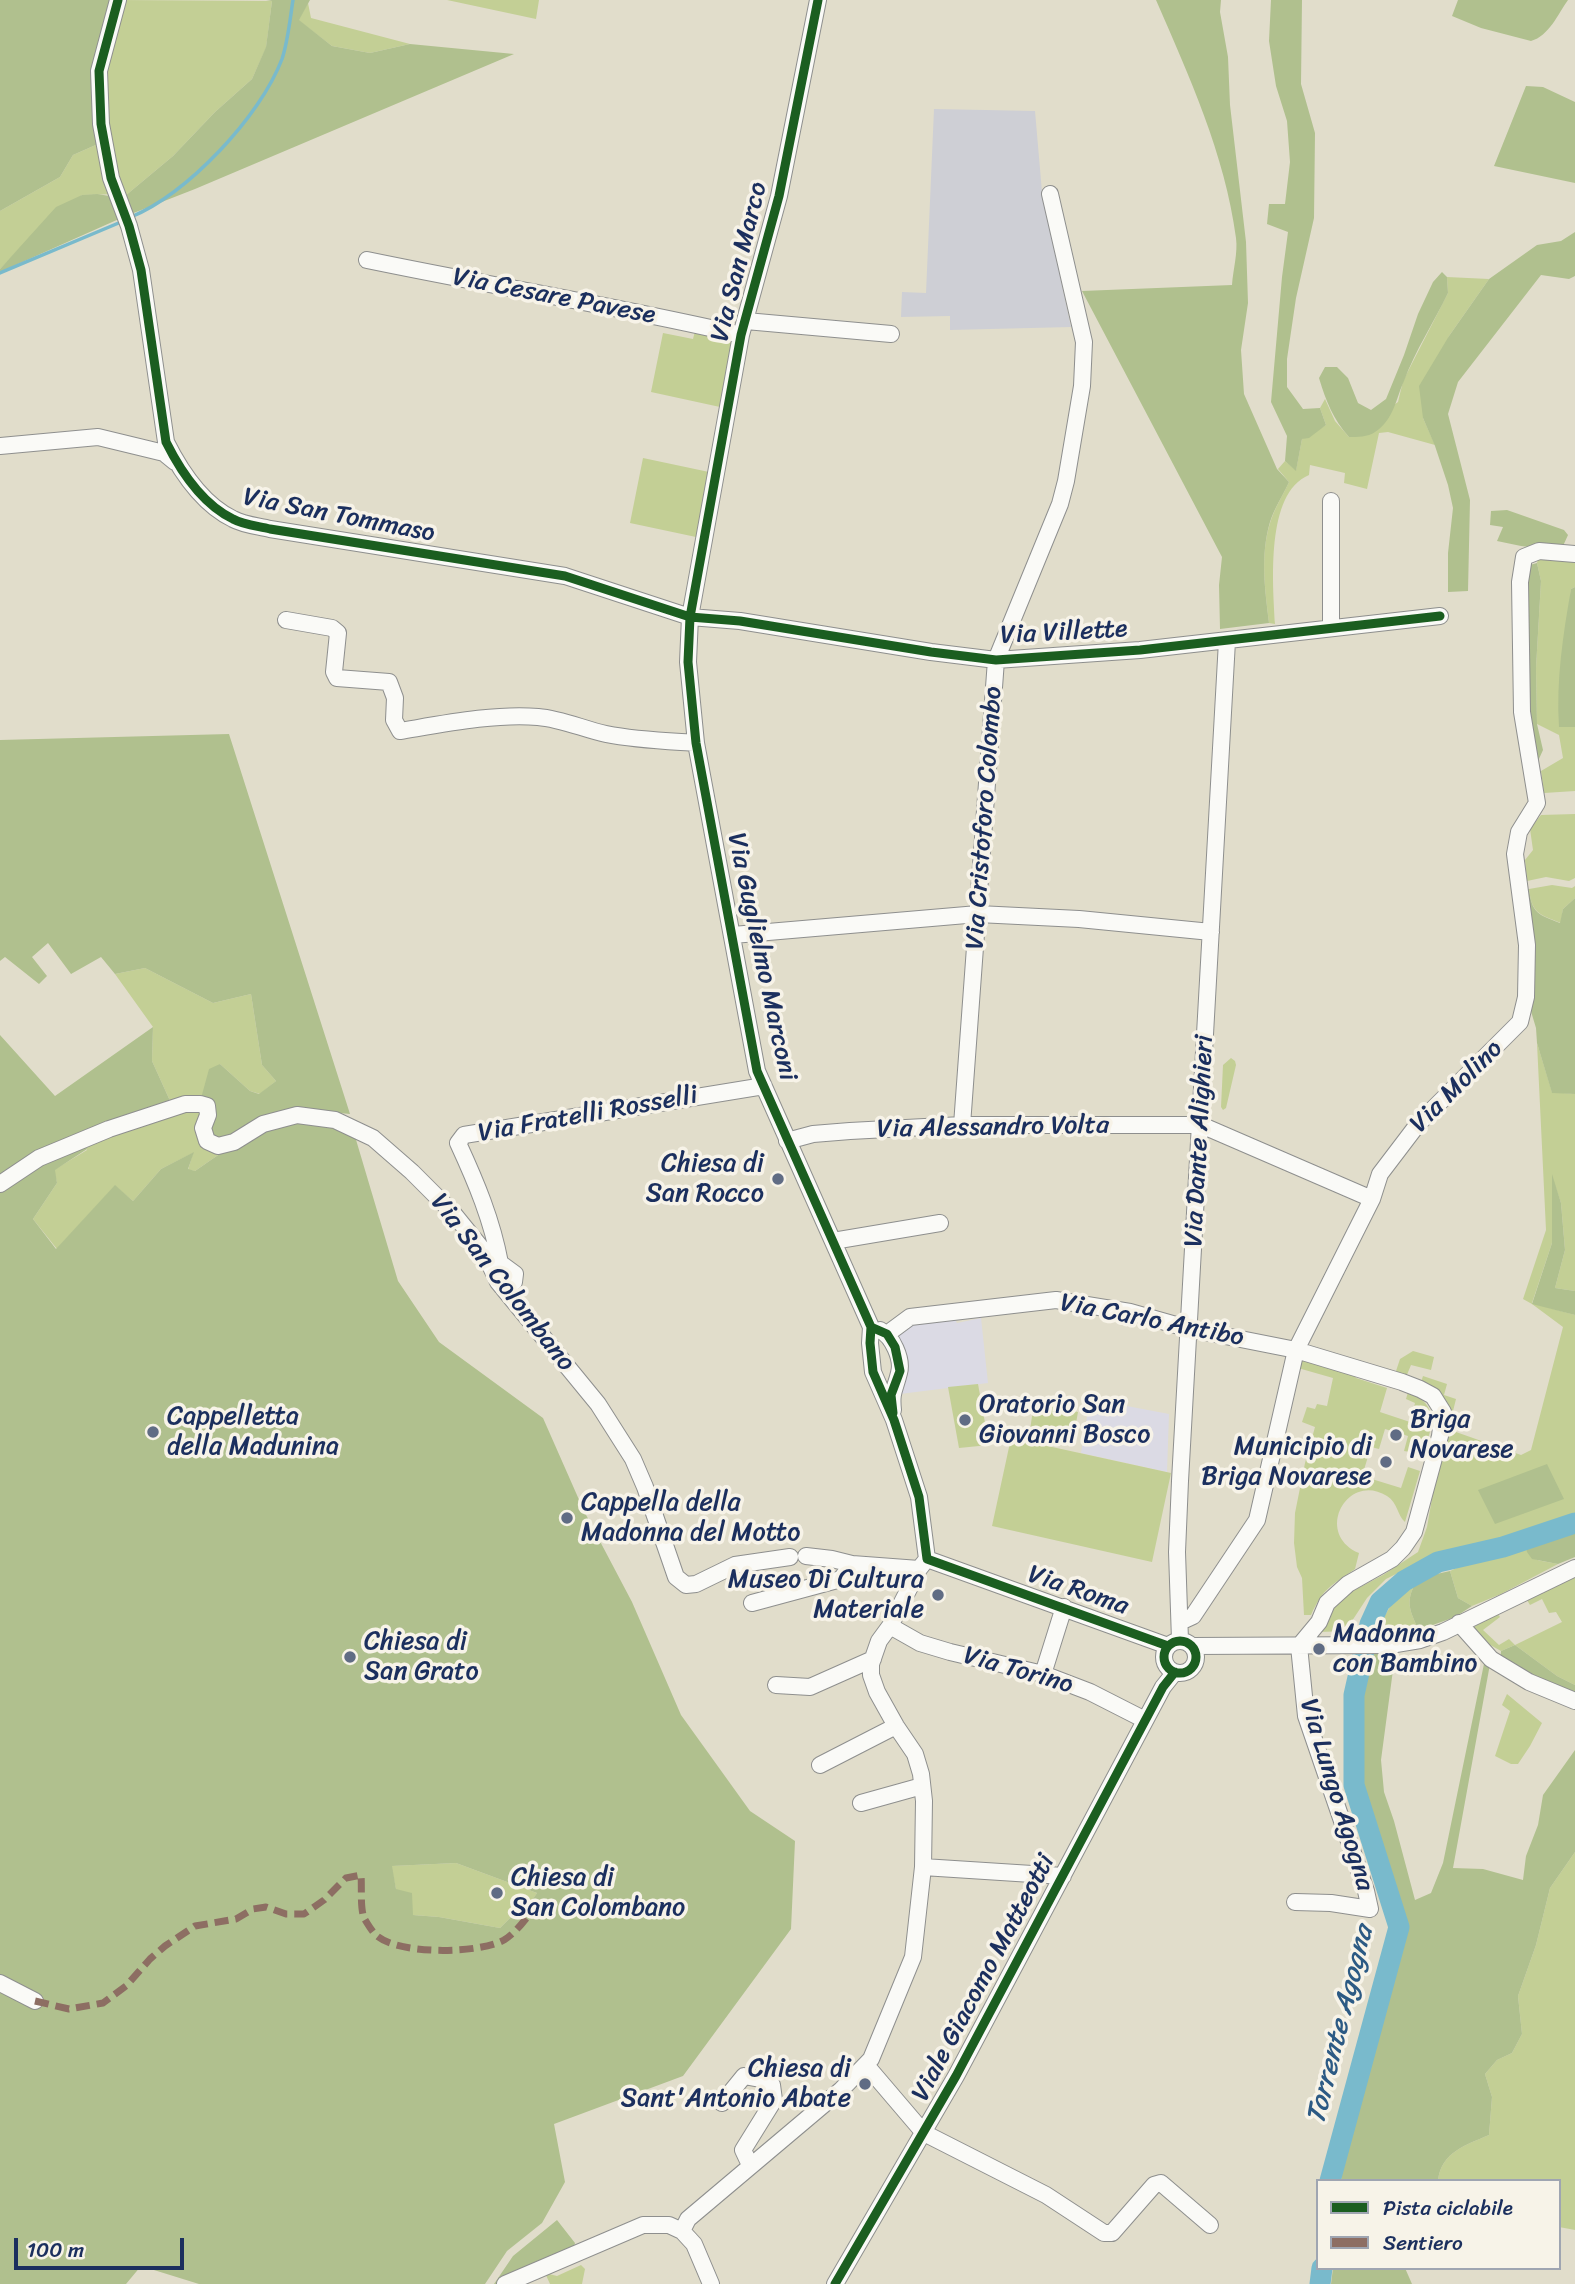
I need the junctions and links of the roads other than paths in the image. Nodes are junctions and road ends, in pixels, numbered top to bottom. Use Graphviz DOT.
graph roads {
  1 [pos="118,0"];
  2 [pos="818,0"];
  3 [pos="1050,194"];
  4 [pos="367,260"];
  5 [pos="744,328"];
  6 [pos="891,334"];
  7 [pos="0,446"];
  8 [pos="176,464"];
  9 [pos="1331,501"];
  10 [pos="1575,554"];
  11 [pos="690,617"];
  12 [pos="1440,617"];
  13 [pos="286,620"];
  14 [pos="1331,628"];
  15 [pos="1227,642"];
  16 [pos="996,660"];
  17 [pos="696,743"];
  18 [pos="978,914"];
  19 [pos="1211,932"];
  20 [pos="733,935"];
  21 [pos="764,1086"];
  22 [pos="962,1125"];
  23 [pos="1201,1125"];
  24 [pos="788,1141"];
  25 [pos="0,1184"];
  26 [pos="1372,1199"];
  27 [pos="940,1223"];
  28 [pos="833,1241"];
  29 [pos="502,1287"];
  30 [pos="871,1327"];
  31 [pos="1189,1329"];
  32 [pos="887,1334"];
  33 [pos="1296,1350"];
  34 [pos="894,1420"];
  35 [pos="852,1564"];
  36 [pos="923,1564"];
  37 [pos="1575,1568"];
  38 [pos="752,1603"];
  39 [pos="1064,1607"];
  40 [pos="1180,1622"];
  41 [pos="1459,1623"];
  42 [pos="890,1626"];
  43 [pos="1298,1646"];
  44 [pos="1184,1647"];
  45 [pos="873,1659"];
  46 [pos="1170,1669"];
  47 [pos="1043,1674"];
  48 [pos="776,1685"];
  49 [pos="1575,1701"];
  50 [pos="1145,1720"];
  51 [pos="895,1726"];
  52 [pos="820,1765"];
  53 [pos="922,1786"];
  54 [pos="861,1803"];
  55 [pos="923,1867"];
  56 [pos="1063,1876"];
  57 [pos="1295,1902"];
  58 [pos="0,1983"];
  59 [pos="35,2001"];
  60 [pos="866,2065"];
  61 [pos="722,2104"];
  62 [pos="924,2133"];
  63 [pos="750,2165"];
  64 [pos="1210,2225"];
  65 [pos="682,2231"];
  66 [pos="505,2284"];
  67 [pos="711,2284"];
  68 [pos="835,2284"];
  1 -- 8 [label="street, Via San Tommaso"];
  2 -- 5 [label="street, Via San Marco"];
  3 -- 16 [label="street, Via Cristoforo Colombo"];
  4 -- 5 [label="street, Via Cesare Pavese"];
  5 -- 6 [label="street, Via Cesare Pavese"];
  5 -- 11 [label="street, Via San Marco"];
  7 -- 8 [label="street"];
  8 -- 11 [label="street, Via San Tommaso"];
  9 -- 14 [label="street"];
  10 -- 26 [label="street, Via Molino"];
  11 -- 16 [label="street, Via Villette"];
  11 -- 17 [label="street, Via Guglielmo Marconi"];
  12 -- 14 [label="street, Via Villette"];
  13 -- 17 [label="street"];
  14 -- 15 [label="street, Via Villette"];
  15 -- 16 [label="street, Via Villette"];
  15 -- 19 [label="street, Via Dante Alighieri"];
  16 -- 18 [label="street, Via Cristoforo Colombo"];
  17 -- 20 [label="street, Via Guglielmo Marconi"];
  18 -- 19 [label="street"];
  18 -- 20 [label="street"];
  18 -- 22 [label="street, Via Cristoforo Colombo"];
  19 -- 23 [label="street, Via Dante Alighieri"];
  20 -- 21 [label="street, Via Guglielmo Marconi"];
  21 -- 24 [label="street, Via Guglielmo Marconi"];
  21 -- 29 [label="street, Via Fratelli Rosselli"];
  22 -- 23 [label="street, Via Alessandro Volta"];
  22 -- 24 [label="street, Via Alessandro Volta"];
  23 -- 26 [label="street"];
  23 -- 31 [label="street, Via Dante Alighieri"];
  24 -- 28 [label="street, Via Guglielmo Marconi"];
  25 -- 29 [label="street, Via San Colombano"];
  26 -- 33 [label="street, Via Molino"];
  27 -- 28 [label="street"];
  28 -- 30 [label="street, Via Guglielmo Marconi"];
  29 -- 35 [label="street, Via San Colombano"];
  30 -- 32 [label="street"];
  30 -- 34 [label="street, Via Guglielmo Marconi"];
  31 -- 32 [label="street, Via Carlo Antibo"];
  31 -- 33 [label="street, Via Carlo Antibo"];
  31 -- 40 [label="street, Via Dante Alighieri"];
  32 -- 34 [label="street, Via Guglielmo Marconi"];
  33 -- 40 [label="street, Via Molino"];
  33 -- 43 [label="street, Via Carlo Antibo"];
  34 -- 36 [label="street, Via Guglielmo Marconi"];
  35 -- 36 [label="street, Via San Colombano"];
  35 -- 38 [label="street"];
  36 -- 39 [label="street, Via Roma"];
  36 -- 42 [label="street"];
  37 -- 41 [label="street, Via Roma"];
  39 -- 44 [label="street, Via Roma"];
  39 -- 47 [label="street"];
  40 -- 44 [label="street, Via Dante Alighieri"];
  41 -- 43 [label="street, Via Roma"];
  41 -- 49 [label="street"];
  42 -- 45 [label="street"];
  42 -- 47 [label="street, Via Torino"];
  43 -- 44 [label="street, Via Roma"];
  43 -- 57 [label="street, Via Lungo Agogna"];
  44 -- 46 [label="street, Via Dante Alighieri"];
  44 -- 46 [label="street"];
  45 -- 48 [label="street"];
  45 -- 51 [label="street"];
  46 -- 50 [label="street, Viale Giacomo Matteotti"];
  47 -- 50 [label="street, Via Torino"];
  50 -- 56 [label="street, Viale Giacomo Matteotti"];
  51 -- 52 [label="street"];
  51 -- 53 [label="street"];
  53 -- 54 [label="street"];
  53 -- 55 [label="street"];
  55 -- 56 [label="street"];
  55 -- 60 [label="street"];
  56 -- 62 [label="street, Viale Giacomo Matteotti"];
  58 -- 59 [label="street"];
  60 -- 62 [label="street"];
  60 -- 63 [label="street"];
  61 -- 63 [label="street"];
  62 -- 64 [label="street"];
  62 -- 68 [label="street, Viale Giacomo Matteotti"];
  63 -- 65 [label="street"];
  65 -- 66 [label="street"];
  65 -- 67 [label="street"];
}
